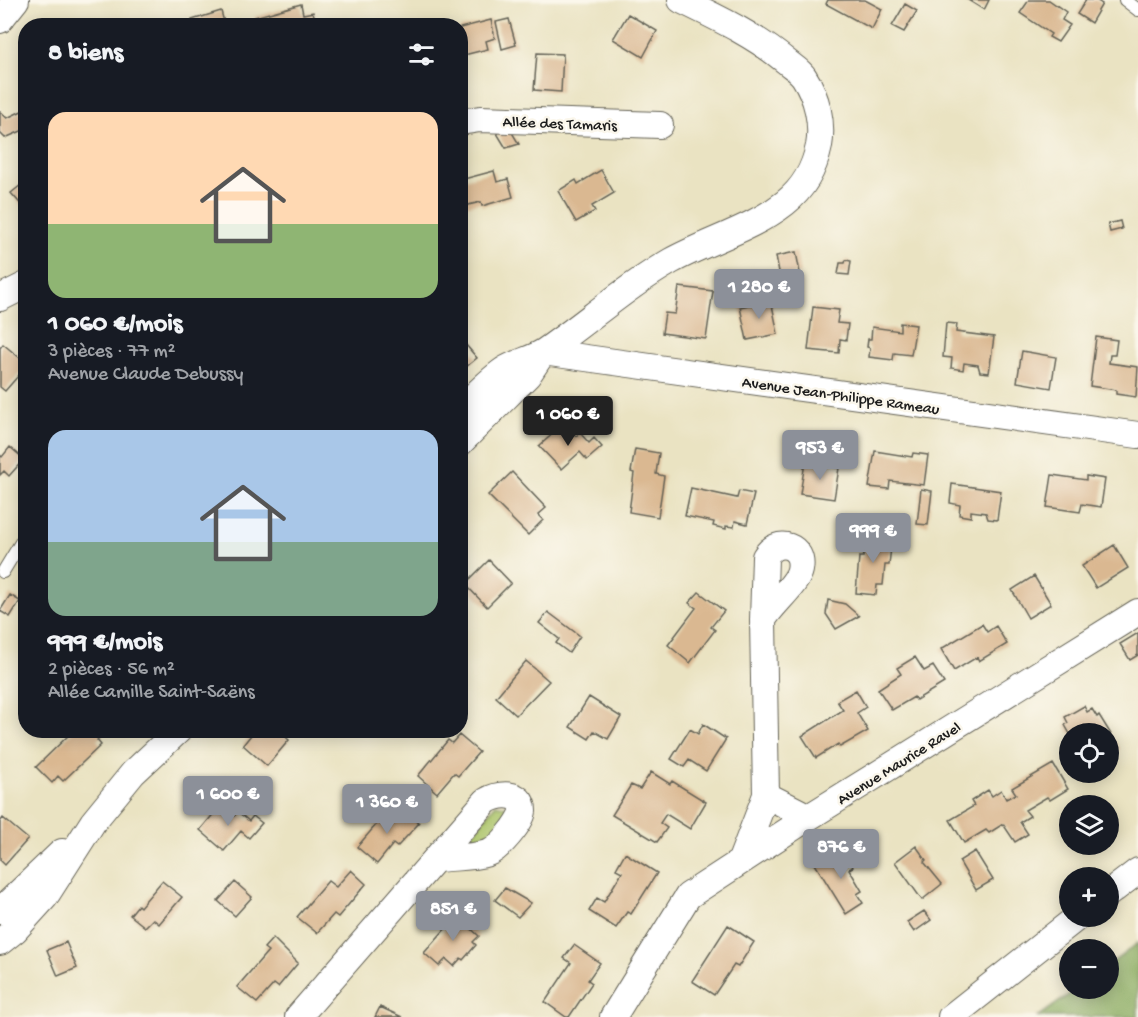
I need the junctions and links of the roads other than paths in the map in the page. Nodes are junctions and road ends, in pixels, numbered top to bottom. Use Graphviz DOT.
graph roads {
  1 [pos="16,0"];
  2 [pos="681,0"];
  3 [pos="1125,0"];
  4 [pos="1138,10"];
  5 [pos="0,20"];
  6 [pos="468,119"];
  7 [pos="660,125"];
  8 [pos="543,352"];
  9 [pos="468,402"];
  10 [pos="468,435"];
  11 [pos="1138,435"];
  12 [pos="18,547"];
  13 [pos="3,572"];
  14 [pos="1138,612"];
  15 [pos="763,620"];
  16 [pos="149,738"];
  17 [pos="170,738"];
  18 [pos="133,773"];
  19 [pos="766,795"];
  20 [pos="809,817"];
  21 [pos="93,822"];
  22 [pos="436,859"];
  23 [pos="741,860"];
  24 [pos="1138,871"];
  25 [pos="1119,886"];
  26 [pos="0,911"];
  27 [pos="1066,927"];
  28 [pos="0,942"];
  29 [pos="298,1017"];
  30 [pos="613,1017"];
  31 [pos="951,1017"];
  1 -- 5 [label="street"];
  2 -- 8 [label="street"];
  3 -- 4 [label="lane"];
  6 -- 7 [label="street, Allée des Tamaris"];
  8 -- 9 [label="street"];
  8 -- 10 [label="street"];
  8 -- 11 [label="street, Avenue Jean-Philippe Rameau"];
  12 -- 13 [label="lane"];
  14 -- 20 [label="street, Avenue Maurice Ravel"];
  15 -- 19 [label="street"];
  16 -- 18 [label="street"];
  17 -- 18 [label="street"];
  18 -- 21 [label="street"];
  19 -- 20 [label="street"];
  19 -- 23 [label="street"];
  20 -- 23 [label="street, Avenue Maurice Ravel"];
  21 -- 26 [label="street"];
  21 -- 28 [label="street"];
  22 -- 29 [label="street"];
  23 -- 30 [label="street, Avenue Maurice Ravel"];
  24 -- 25 [label="street"];
  27 -- 31 [label="street"];
}
